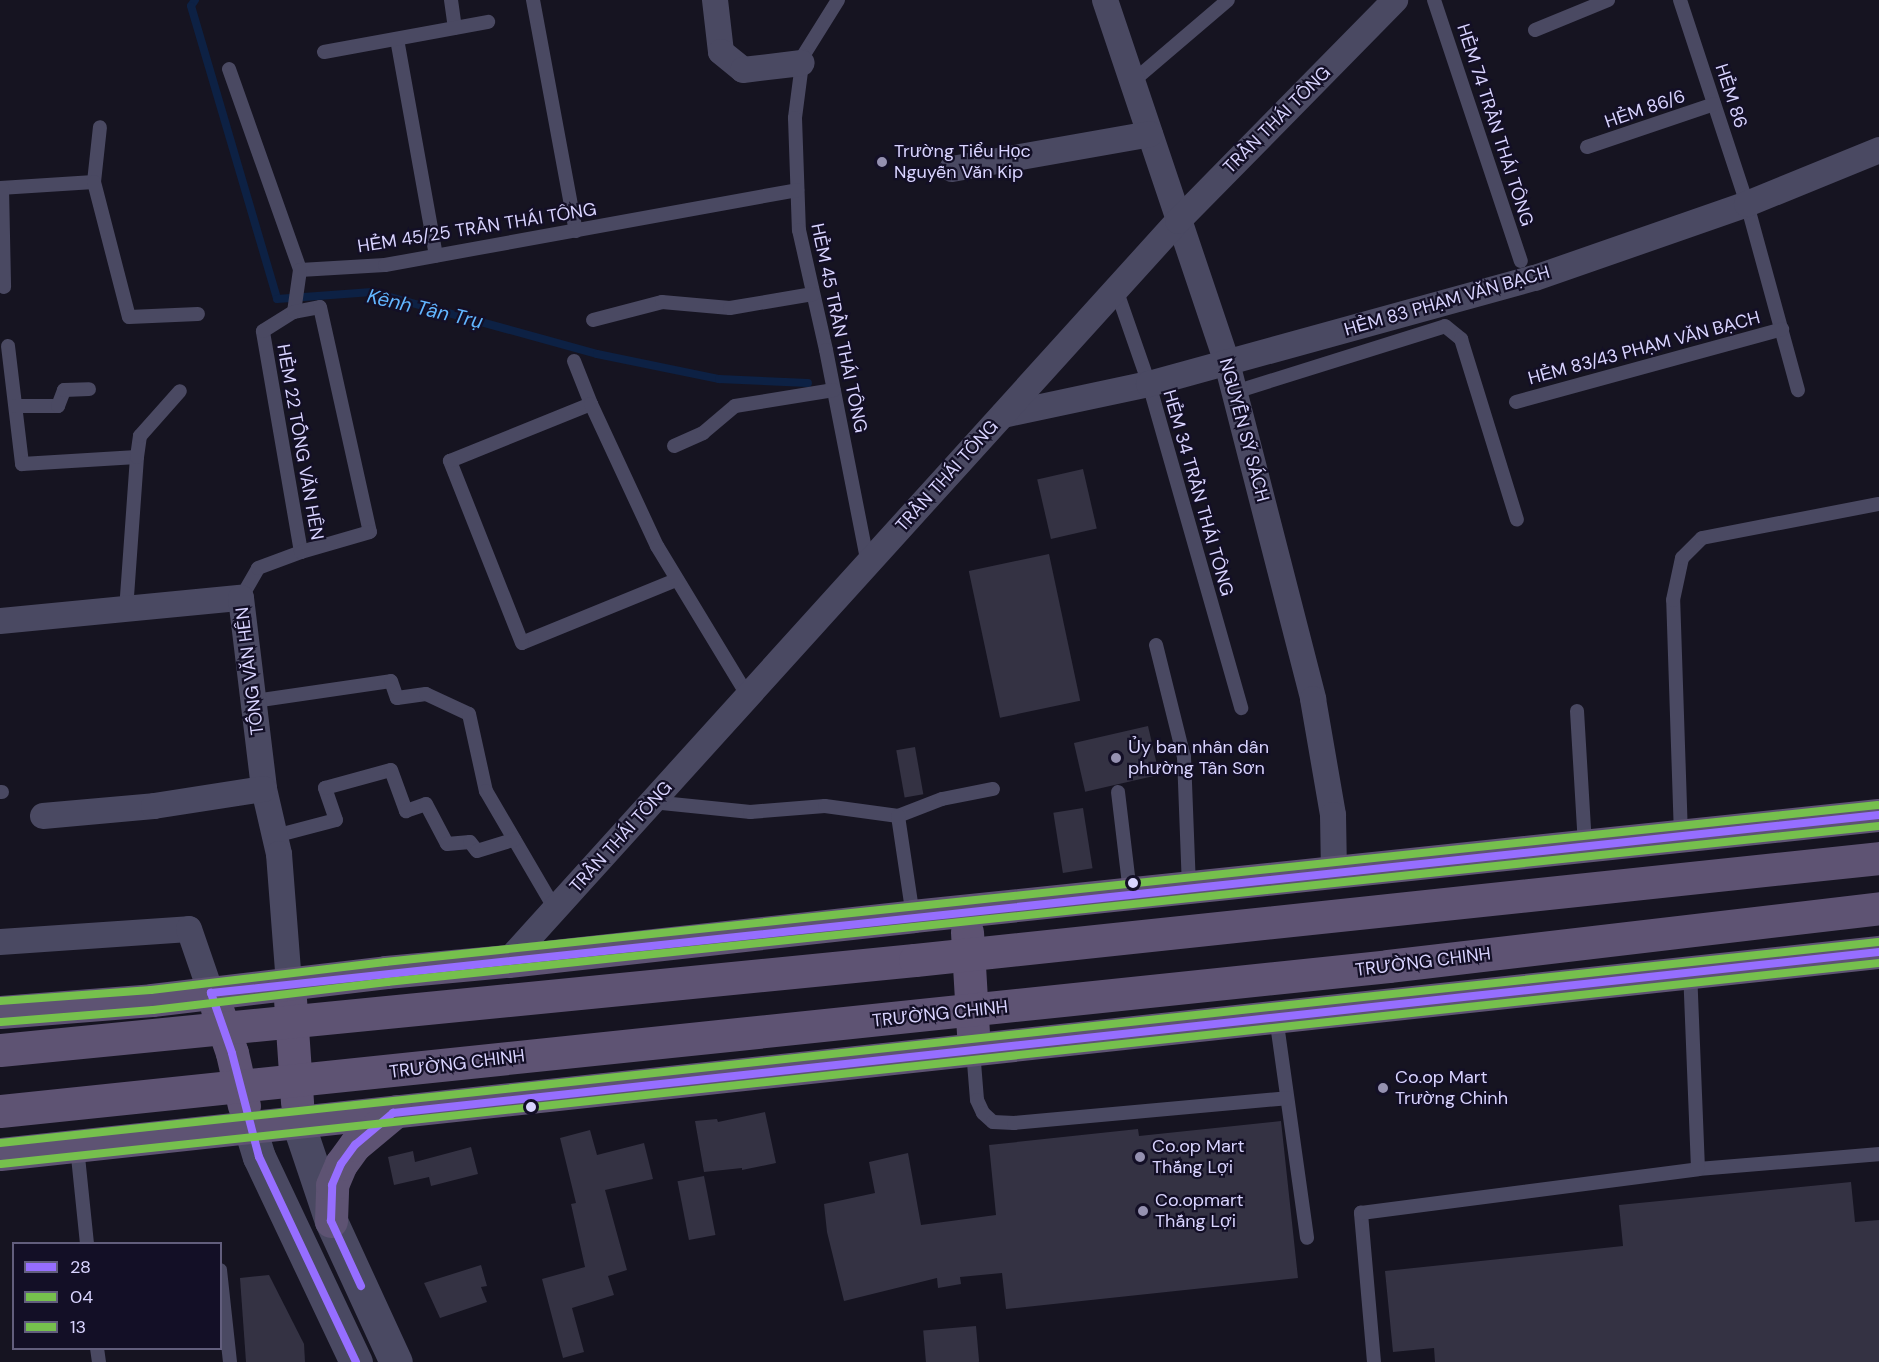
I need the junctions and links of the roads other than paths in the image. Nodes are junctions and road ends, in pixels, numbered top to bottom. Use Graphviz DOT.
graph roads {
  1 [pos="451,0"];
  2 [pos="534,0"];
  3 [pos="715,0"];
  4 [pos="838,0"];
  5 [pos="1105,0"];
  6 [pos="1228,0"];
  7 [pos="1434,0"];
  8 [pos="1608,0"];
  9 [pos="1680,0"];
  10 [pos="1391,2"];
  11 [pos="488,22"];
  12 [pos="455,28"];
  13 [pos="1535,30"];
  14 [pos="398,39"];
  15 [pos="324,52"];
  16 [pos="802,63"];
  17 [pos="229,69"];
  18 [pos="1132,82"];
  19 [pos="1714,104"];
  20 [pos="100,127"];
  21 [pos="1150,134"];
  22 [pos="1587,147"];
  23 [pos="1879,150"];
  24 [pos="952,169"];
  25 [pos="94,182"];
  26 [pos="1,188"];
  27 [pos="797,190"];
  28 [pos="1747,204"];
  29 [pos="1178,221"];
  30 [pos="576,231"];
  31 [pos="436,256"];
  32 [pos="1521,261"];
  33 [pos="300,270"];
  34 [pos="4,287"];
  35 [pos="1116,290"];
  36 [pos="813,294"];
  37 [pos="294,312"];
  38 [pos="198,314"];
  39 [pos="593,320"];
  40 [pos="1782,329"];
  41 [pos="8,346"];
  42 [pos="574,361"];
  43 [pos="1227,363"];
  44 [pos="1149,384"];
  45 [pos="89,389"];
  46 [pos="834,390"];
  47 [pos="1798,390"];
  48 [pos="180,391"];
  49 [pos="1235,392"];
  50 [pos="1516,402"];
  51 [pos="591,404"];
  52 [pos="16,406"];
  53 [pos="1002,415"];
  54 [pos="674,446"];
  55 [pos="137,457"];
  56 [pos="1879,504"];
  57 [pos="1516,520"];
  58 [pos="301,552"];
  59 [pos="868,564"];
  60 [pos="676,580"];
  61 [pos="241,598"];
  62 [pos="126,609"];
  63 [pos="0,621"];
  64 [pos="1156,645"];
  65 [pos="748,696"];
  66 [pos="254,701"];
  67 [pos="1241,708"];
  68 [pos="1577,711"];
  69 [pos="264,789"];
  70 [pos="993,789"];
  71 [pos="1118,792"];
  72 [pos="652,802"];
  73 [pos="1879,815"];
  74 [pos="43,816"];
  75 [pos="898,816"];
  76 [pos="275,836"];
  77 [pos="1681,836"];
  78 [pos="514,840"];
  79 [pos="1585,846"];
  80 [pos="1879,858"];
  81 [pos="1334,872"];
  82 [pos="1189,887"];
  83 [pos="1130,893"];
  84 [pos="1879,908"];
  85 [pos="555,909"];
  86 [pos="966,910"];
  87 [pos="913,916"];
  88 [pos="0,942"];
  89 [pos="1879,952"];
  90 [pos="969,955"];
  91 [pos="508,961"];
  92 [pos="1690,972"];
  93 [pos="289,984"];
  94 [pos="211,993"];
  95 [pos="971,1011"];
  96 [pos="0,1012"];
  97 [pos="1276,1017"];
  98 [pos="291,1021"];
  99 [pos="223,1028"];
  100 [pos="0,1050"];
  101 [pos="974,1050"];
  102 [pos="472,1060"];
  103 [pos="296,1081"];
  104 [pos="239,1086"];
  105 [pos="1287,1098"];
  106 [pos="0,1111"];
  107 [pos="393,1113"];
  108 [pos="298,1123"];
  109 [pos="250,1128"];
  110 [pos="77,1147"];
  111 [pos="0,1154"];
  112 [pos="1879,1154"];
  113 [pos="1698,1169"];
  114 [pos="331,1221"];
  115 [pos="1307,1238"];
  116 [pos="87,1242"];
  117 [pos="222,1288"];
  118 [pos="230,1362"];
  119 [pos="356,1362"];
  120 [pos="396,1362"];
  121 [pos="1374,1362"];
  1 -- 12 [label="lane"];
  2 -- 30 [label="lane"];
  3 -- 16 [label="street"];
  4 -- 16 [label="lane, HẺM 45 TRẦN THÁI TÔNG"];
  5 -- 18 [label="street, NGUYỄN SỸ SÁCH"];
  6 -- 18 [label="lane"];
  7 -- 32 [label="lane, HẺM 74 TRẦN THÁI TÔNG"];
  8 -- 13 [label="lane"];
  9 -- 19 [label="lane, HẺM 86"];
  10 -- 29 [label="street, TRẦN THÁI TÔNG"];
  11 -- 12 [label="lane"];
  12 -- 14 [label="lane"];
  14 -- 15 [label="lane"];
  14 -- 31 [label="lane"];
  16 -- 27 [label="lane, HẺM 45 TRẦN THÁI TÔNG"];
  17 -- 33 [label="lane"];
  18 -- 21 [label="street, NGUYỄN SỸ SÁCH"];
  19 -- 22 [label="lane, HẺM 86/6"];
  19 -- 28 [label="lane, HẺM 86"];
  20 -- 25 [label="lane"];
  21 -- 24 [label="street"];
  21 -- 29 [label="street, NGUYỄN SỸ SÁCH"];
  23 -- 28 [label="street, HẺM 83 PHẠM VĂN BẠCH"];
  25 -- 26 [label="lane"];
  25 -- 38 [label="lane"];
  26 -- 34 [label="lane"];
  27 -- 30 [label="lane, HẺM 45/25 TRẦN THÁI TÔNG"];
  27 -- 36 [label="lane, HẺM 45 TRẦN THÁI TÔNG"];
  28 -- 40 [label="lane, HẺM 83/43 PHẠM VĂN BẠCH"];
  28 -- 43 [label="street, HẺM 83 PHẠM VĂN BẠCH"];
  29 -- 35 [label="street, TRẦN THÁI TÔNG"];
  29 -- 43 [label="street, NGUYỄN SỸ SÁCH"];
  30 -- 31 [label="lane, HẺM 45/25 TRẦN THÁI TÔNG"];
  31 -- 33 [label="lane, HẺM 45/25 TRẦN THÁI TÔNG"];
  33 -- 37 [label="lane"];
  35 -- 44 [label="lane, HẺM 34 TRẦN THÁI TÔNG"];
  35 -- 53 [label="street, TRẦN THÁI TÔNG"];
  36 -- 39 [label="lane"];
  36 -- 46 [label="lane, HẺM 45 TRẦN THÁI TÔNG"];
  37 -- 58 [label="lane, HẺM 22 TỐNG VĂN HÊN"];
  37 -- 58 [label="lane"];
  40 -- 47 [label="lane, HẺM 83/43 PHẠM VĂN BẠCH"];
  40 -- 50 [label="lane, HẺM 83/43 PHẠM VĂN BẠCH"];
  41 -- 52 [label="lane"];
  42 -- 51 [label="lane"];
  43 -- 44 [label="street, HẺM 83 PHẠM VĂN BẠCH"];
  43 -- 49 [label="street, NGUYỄN SỸ SÁCH"];
  44 -- 53 [label="street, HẺM 83 PHẠM VĂN BẠCH"];
  44 -- 67 [label="lane, HẺM 34 TRẦN THÁI TÔNG"];
  45 -- 52 [label="lane"];
  46 -- 54 [label="lane"];
  46 -- 59 [label="lane, HẺM 45 TRẦN THÁI TÔNG"];
  48 -- 55 [label="lane"];
  49 -- 57 [label="lane"];
  49 -- 81 [label="street, NGUYỄN SỸ SÁCH"];
  51 -- 60 [label="lane"];
  51 -- 60 [label="lane"];
  52 -- 55 [label="lane"];
  53 -- 59 [label="street, TRẦN THÁI TÔNG"];
  55 -- 62 [label="lane"];
  56 -- 77 [label="lane"];
  58 -- 61 [label="lane, HẺM 22 TỐNG VĂN HÊN"];
  59 -- 65 [label="street, TRẦN THÁI TÔNG"];
  60 -- 65 [label="lane"];
  61 -- 62 [label="street, TỐNG VĂN HÊN"];
  61 -- 66 [label="street, TỐNG VĂN HÊN"];
  62 -- 63 [label="street, TỐNG VĂN HÊN"];
  64 -- 82 [label="lane"];
  65 -- 72 [label="street, TRẦN THÁI TÔNG"];
  66 -- 69 [label="street, TỐNG VĂN HÊN"];
  66 -- 78 [label="lane"];
  68 -- 79 [label="lane"];
  69 -- 74 [label="street"];
  69 -- 76 [label="street, TỐNG VĂN HÊN"];
  70 -- 75 [label="lane"];
  71 -- 83 [label="lane"];
  72 -- 75 [label="lane"];
  72 -- 85 [label="street, TRẦN THÁI TÔNG"];
  73 -- 77 [label="main road"];
  75 -- 87 [label="lane"];
  76 -- 78 [label="lane"];
  76 -- 93 [label="street, TỐNG VĂN HÊN"];
  77 -- 79 [label="main road"];
  78 -- 85 [label="lane"];
  79 -- 81 [label="main road"];
  80 -- 90 [label="main road"];
  81 -- 82 [label="main road"];
  82 -- 83 [label="main road"];
  83 -- 86 [label="main road"];
  84 -- 95 [label="main road, TRƯỜNG CHINH"];
  85 -- 91 [label="street, TRẦN THÁI TÔNG"];
  86 -- 87 [label="main road"];
  86 -- 90 [label="main road"];
  87 -- 91 [label="main road"];
  88 -- 94 [label="street"];
  89 -- 92 [label="main road"];
  90 -- 95 [label="main road"];
  90 -- 98 [label="main road"];
  91 -- 93 [label="main road"];
  92 -- 97 [label="main road"];
  92 -- 113 [label="lane"];
  93 -- 94 [label="main road"];
  93 -- 98 [label="main road"];
  94 -- 96 [label="main road"];
  94 -- 99 [label="main road"];
  95 -- 101 [label="main road"];
  95 -- 102 [label="main road, TRƯỜNG CHINH"];
  97 -- 101 [label="main road"];
  97 -- 105 [label="lane"];
  98 -- 99 [label="main road"];
  98 -- 103 [label="main road"];
  99 -- 100 [label="main road"];
  99 -- 104 [label="main road"];
  101 -- 105 [label="lane"];
  101 -- 107 [label="main road"];
  102 -- 103 [label="main road, TRƯỜNG CHINH"];
  102 -- 107 [label="main road"];
  103 -- 104 [label="main road, TRƯỜNG CHINH"];
  103 -- 108 [label="main road"];
  104 -- 106 [label="main road, TRƯỜNG CHINH"];
  104 -- 109 [label="main road"];
  105 -- 115 [label="lane"];
  107 -- 108 [label="main road"];
  107 -- 114 [label="main road"];
  108 -- 109 [label="main road"];
  108 -- 114 [label="street"];
  109 -- 110 [label="main road"];
  109 -- 119 [label="street"];
  110 -- 111 [label="main road"];
  110 -- 116 [label="lane"];
  112 -- 113 [label="lane"];
  113 -- 121 [label="lane"];
  114 -- 120 [label="street"];
  117 -- 118 [label="lane"];
}
